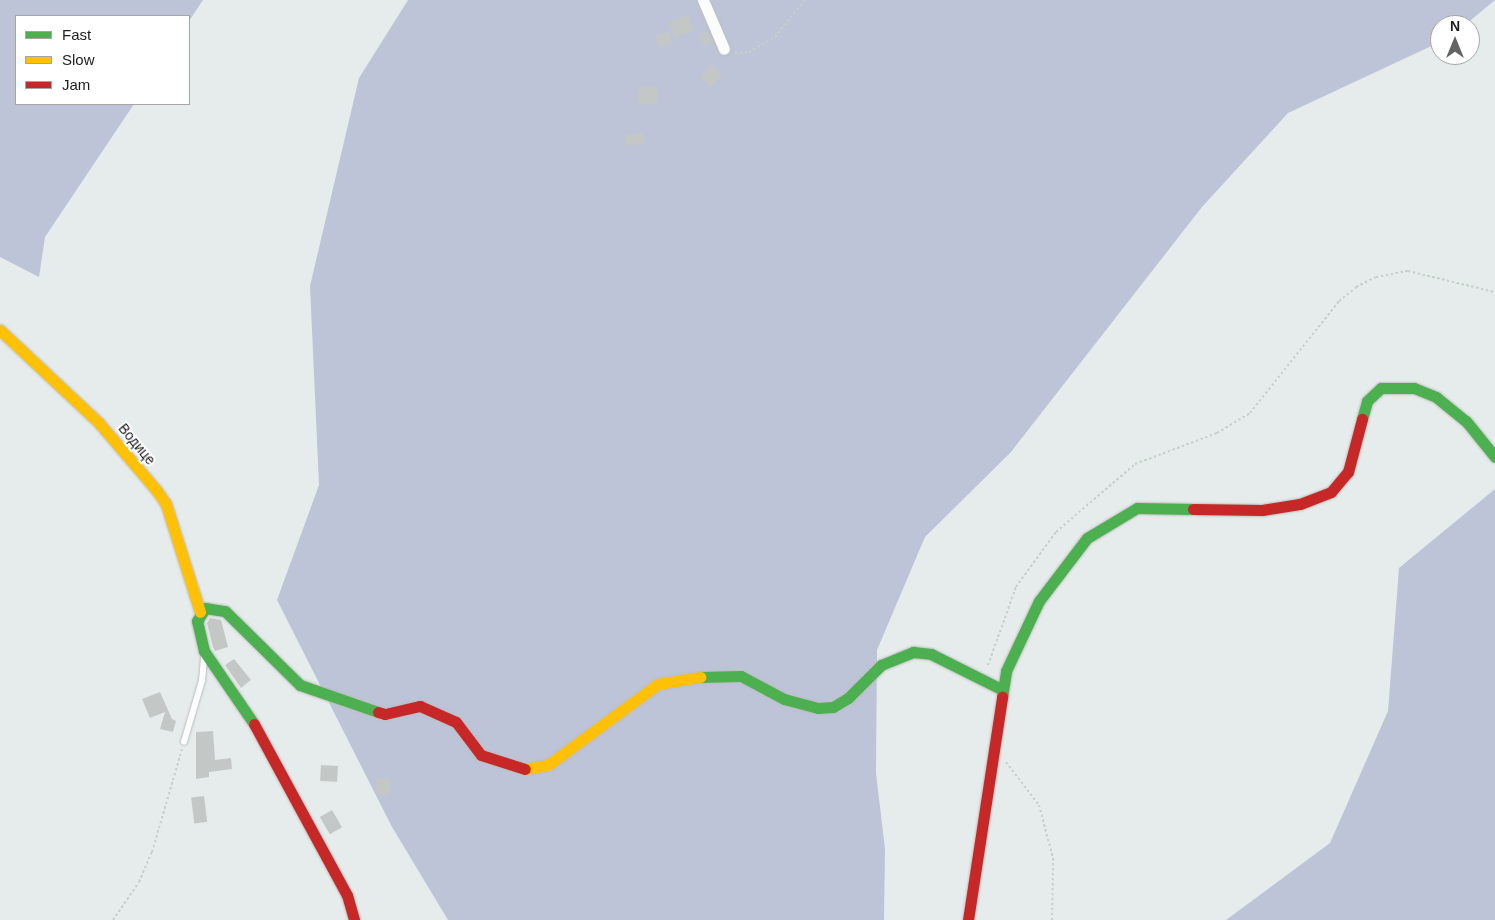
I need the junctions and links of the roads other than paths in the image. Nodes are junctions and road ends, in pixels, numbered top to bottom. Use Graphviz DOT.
graph roads {
  1 [pos="703,0"];
  2 [pos="724,49"];
  3 [pos="0,330"];
  4 [pos="1495,457"];
  5 [pos="200,612"];
  6 [pos="204,651"];
  7 [pos="1001,689"];
  8 [pos="184,742"];
  9 [pos="354,920"];
  10 [pos="968,920"];
  1 -- 2 [label="street"];
  3 -- 5 [label="street, Водице"];
  4 -- 7 [label="street"];
  5 -- 6 [label="street, Водице"];
  5 -- 7 [label="street"];
  6 -- 8 [label="lane"];
  6 -- 9 [label="street"];
  7 -- 10 [label="street"];
}
